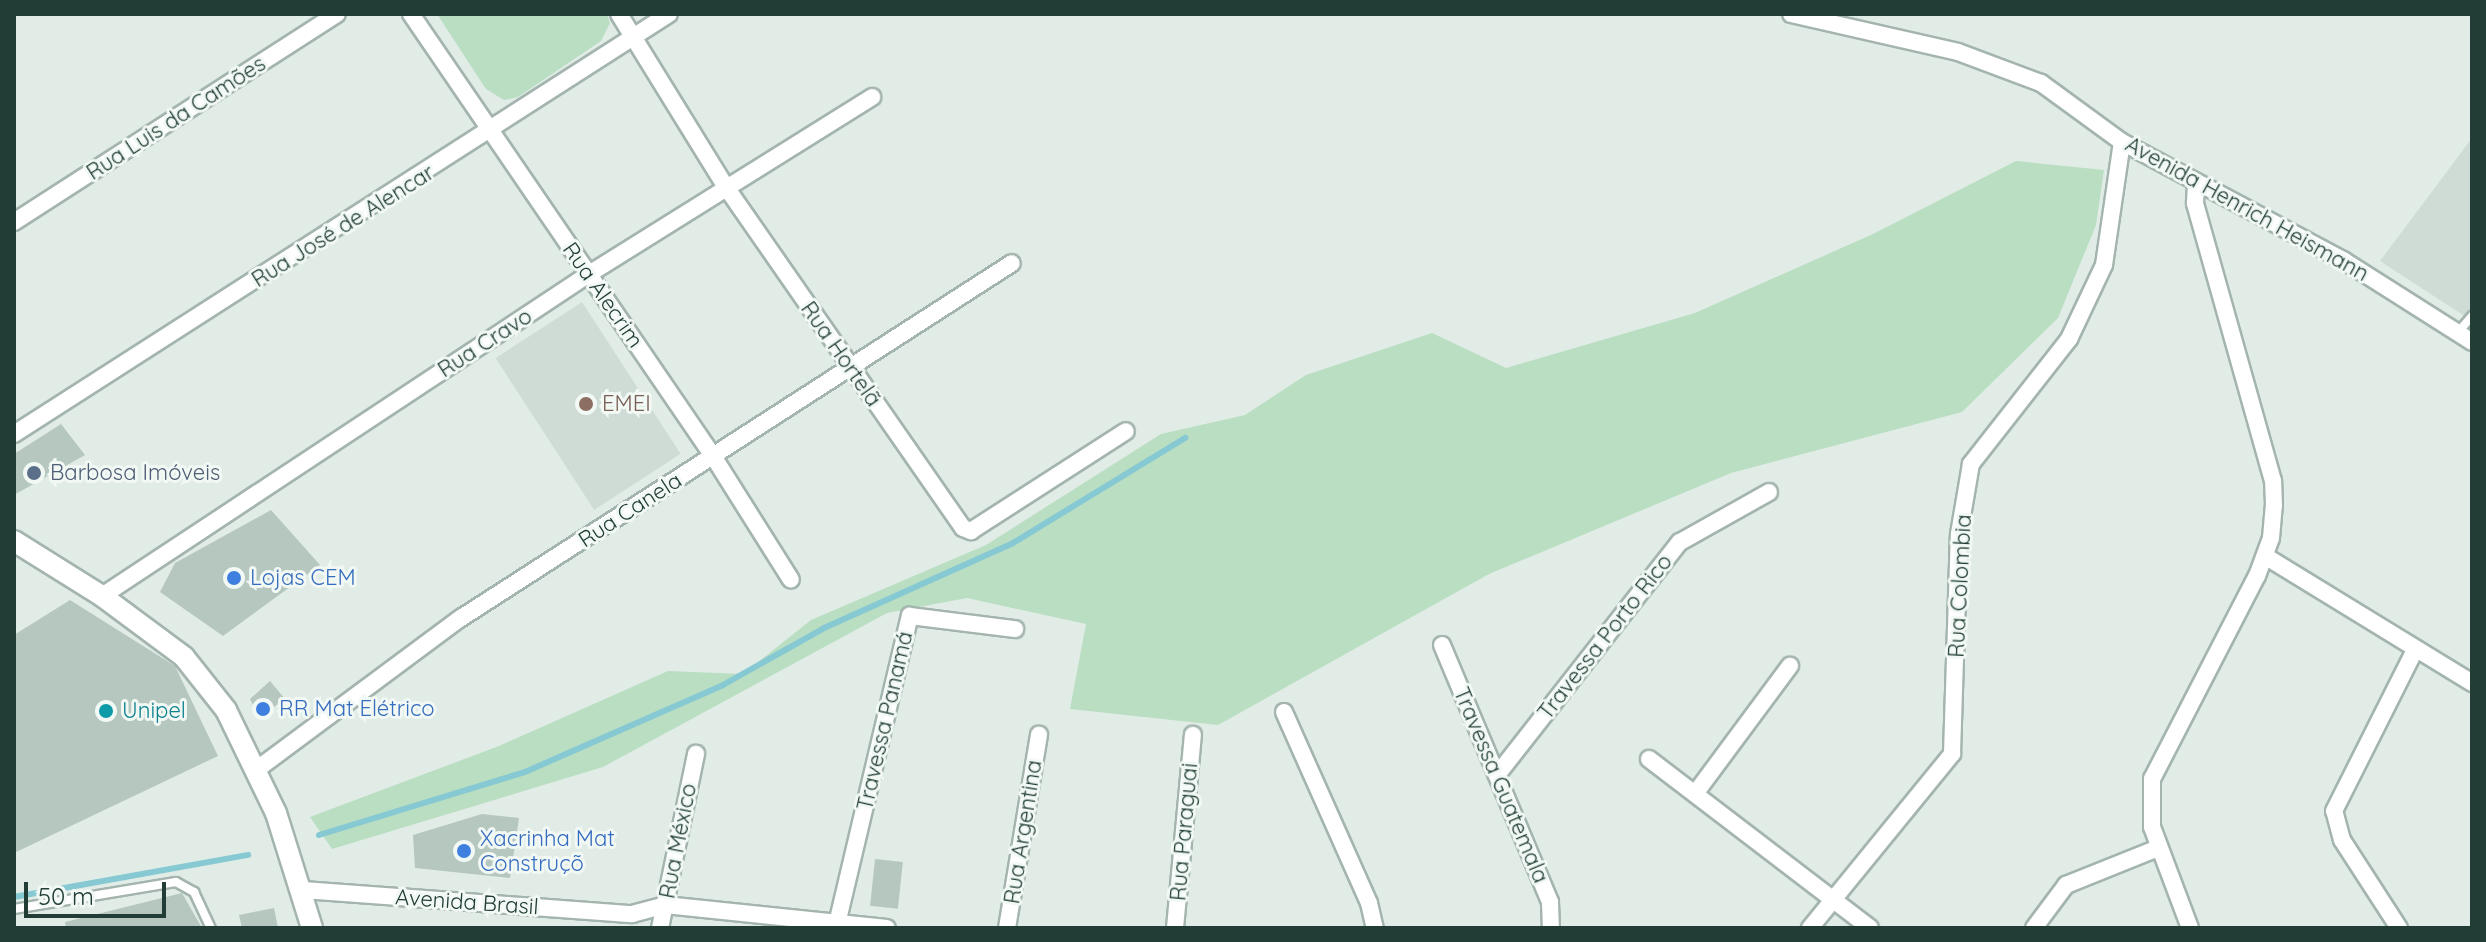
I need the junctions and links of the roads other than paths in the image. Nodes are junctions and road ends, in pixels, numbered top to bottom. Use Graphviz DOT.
graph roads {
  1 [pos="337,14"];
  2 [pos="411,14"];
  3 [pos="619,14"];
  4 [pos="669,14"];
  5 [pos="1791,14"];
  6 [pos="634,37"];
  7 [pos="872,97"];
  8 [pos="490,133"];
  9 [pos="2122,142"];
  10 [pos="2196,185"];
  11 [pos="726,187"];
  12 [pos="14,222"];
  13 [pos="1012,263"];
  14 [pos="589,274"];
  15 [pos="2472,316"];
  16 [pos="2466,336"];
  17 [pos="851,368"];
  18 [pos="1126,431"];
  19 [pos="14,434"];
  20 [pos="713,456"];
  21 [pos="1769,492"];
  22 [pos="14,541"];
  23 [pos="2265,556"];
  24 [pos="791,580"];
  25 [pos="102,596"];
  26 [pos="1015,629"];
  27 [pos="1442,645"];
  28 [pos="2416,648"];
  29 [pos="1790,666"];
  30 [pos="2472,683"];
  31 [pos="1284,712"];
  32 [pos="1039,735"];
  33 [pos="1193,735"];
  34 [pos="696,754"];
  35 [pos="1649,759"];
  36 [pos="256,770"];
  37 [pos="1497,775"];
  38 [pos="1697,791"];
  39 [pos="2158,848"];
  40 [pos="303,890"];
  41 [pos="1833,898"];
  42 [pos="665,905"];
  43 [pos="14,909"];
  44 [pos="632,914"];
  45 [pos="768,922"];
  46 [pos="836,926"];
  47 [pos="211,928"];
  48 [pos="312,928"];
  49 [pos="659,928"];
  50 [pos="887,928"];
  51 [pos="1007,928"];
  52 [pos="1175,928"];
  53 [pos="1375,928"];
  54 [pos="1551,928"];
  55 [pos="1810,928"];
  56 [pos="1870,928"];
  57 [pos="2034,928"];
  58 [pos="2190,928"];
  59 [pos="2399,928"];
  1 -- 12 [label="street, Rua Luis da Camões"];
  2 -- 8 [label="street, Rua Alecrim"];
  3 -- 6 [label="street, Rua Hortelã"];
  4 -- 6 [label="street, Rua José de Alencar"];
  5 -- 9 [label="street, Avenida Henrich Heismann"];
  6 -- 8 [label="street, Rua José de Alencar"];
  6 -- 11 [label="street, Rua Hortelã"];
  7 -- 11 [label="street, Rua Cravo"];
  8 -- 14 [label="street, Rua Alecrim"];
  8 -- 19 [label="street, Rua José de Alencar"];
  9 -- 10 [label="street, Avenida Henrich Heismann"];
  9 -- 41 [label="street, Rua Colombia"];
  10 -- 16 [label="street, Avenida Henrich Heismann"];
  10 -- 23 [label="street"];
  11 -- 14 [label="street, Rua Cravo"];
  11 -- 17 [label="street, Rua Hortelã"];
  13 -- 17 [label="street, Rua Canela"];
  14 -- 20 [label="street, Rua Alecrim"];
  14 -- 25 [label="street, Rua Cravo"];
  15 -- 16 [label="lane"];
  17 -- 18 [label="street, Rua Hortelã"];
  17 -- 20 [label="street, Rua Canela"];
  20 -- 24 [label="street, Rua Alecrim"];
  20 -- 36 [label="street, Rua Canela"];
  21 -- 37 [label="street, Travessa Porto Rico"];
  22 -- 25 [label="street"];
  23 -- 28 [label="street"];
  23 -- 39 [label="street"];
  25 -- 36 [label="street"];
  26 -- 46 [label="street, Travessa Panamá"];
  27 -- 37 [label="street, Travessa Guatemala"];
  28 -- 30 [label="street"];
  28 -- 59 [label="street"];
  29 -- 38 [label="street"];
  31 -- 53 [label="street"];
  32 -- 51 [label="street, Rua Argentina"];
  33 -- 52 [label="street, Rua Paraguai"];
  34 -- 42 [label="street, Rua México"];
  35 -- 38 [label="street"];
  36 -- 40 [label="street"];
  37 -- 54 [label="street, Travessa Guatemala"];
  38 -- 41 [label="street"];
  39 -- 57 [label="street"];
  39 -- 58 [label="street"];
  40 -- 44 [label="street, Avenida Brasil"];
  40 -- 48 [label="street"];
  41 -- 55 [label="street, Rua Colombia"];
  41 -- 56 [label="street"];
  42 -- 44 [label="street, Avenida Brasil"];
  42 -- 45 [label="street, Avenida Brasil"];
  42 -- 49 [label="street, Rua México"];
  43 -- 47 [label="lane"];
  44 -- 49 [label="street, Avenida Brasil"];
  45 -- 46 [label="street, Avenida Brasil"];
  46 -- 50 [label="street, Avenida Brasil"];
}
